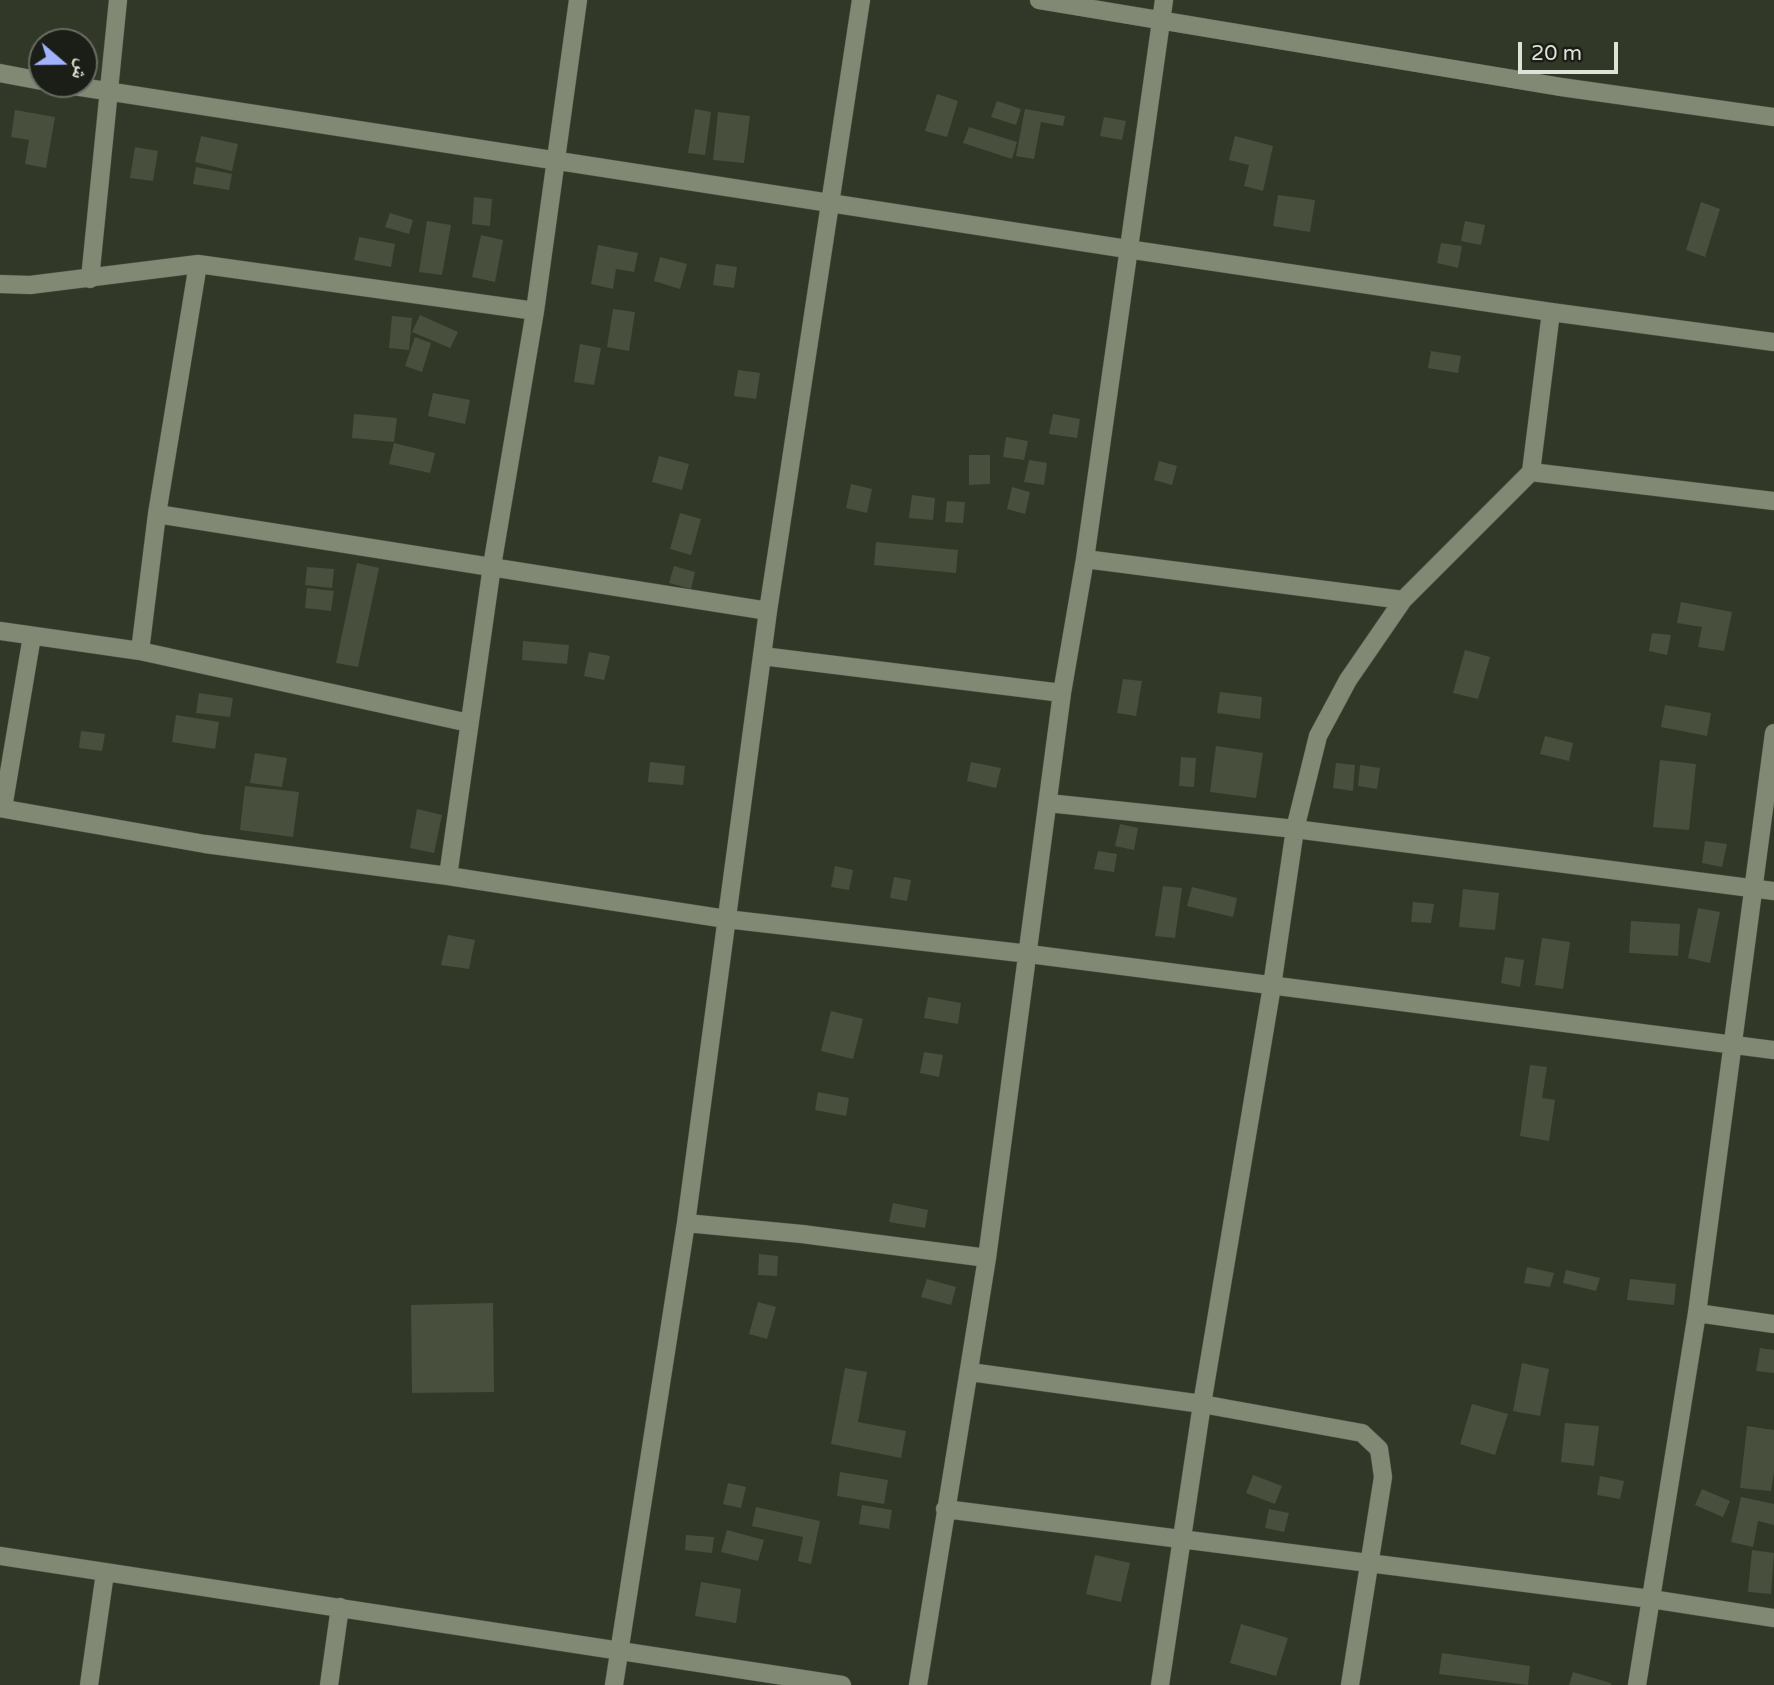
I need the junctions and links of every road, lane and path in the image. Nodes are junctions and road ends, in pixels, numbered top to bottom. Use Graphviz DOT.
graph roads {
  1 [pos="118,0"];
  2 [pos="578,0"];
  3 [pos="861,0"];
  4 [pos="1039,0"];
  5 [pos="1164,0"];
  6 [pos="1161,21"];
  7 [pos="0,73"];
  8 [pos="28,78"];
  9 [pos="98,90"];
  10 [pos="108,92"];
  11 [pos="1774,117"];
  12 [pos="554,161"];
  13 [pos="831,202"];
  14 [pos="1128,249"];
  15 [pos="198,264"];
  16 [pos="90,279"];
  17 [pos="0,284"];
  18 [pos="535,311"];
  19 [pos="1551,312"];
  20 [pos="1774,342"];
  21 [pos="1531,472"];
  22 [pos="1774,500"];
  23 [pos="157,514"];
  24 [pos="1085,559"];
  25 [pos="492,566"];
  26 [pos="1403,600"];
  27 [pos="768,611"];
  28 [pos="0,631"];
  29 [pos="32,636"];
  30 [pos="140,651"];
  31 [pos="762,656"];
  32 [pos="1062,693"];
  33 [pos="469,723"];
  34 [pos="1774,733"];
  35 [pos="1048,803"];
  36 [pos="2,808"];
  37 [pos="1295,830"];
  38 [pos="448,876"];
  39 [pos="1752,888"];
  40 [pos="1774,891"];
  41 [pos="726,919"];
  42 [pos="1029,954"];
  43 [pos="1272,986"];
  44 [pos="1732,1044"];
  45 [pos="1774,1050"];
  46 [pos="686,1223"];
  47 [pos="987,1258"];
  48 [pos="1697,1313"];
  49 [pos="1774,1324"];
  50 [pos="970,1372"];
  51 [pos="1202,1404"];
  52 [pos="945,1509"];
  53 [pos="1182,1540"];
  54 [pos="0,1556"];
  55 [pos="1369,1563"];
  56 [pos="105,1573"];
  57 [pos="1651,1600"];
  58 [pos="340,1607"];
  59 [pos="1774,1618"];
  60 [pos="620,1651"];
  61 [pos="89,1685"];
  62 [pos="329,1685"];
  63 [pos="614,1685"];
  64 [pos="842,1685"];
  65 [pos="918,1685"];
  66 [pos="1160,1685"];
  67 [pos="1350,1685"];
  68 [pos="1637,1685"];
  1 -- 10 [label="street"];
  2 -- 12 [label="street"];
  3 -- 13 [label="street"];
  4 -- 6 [label="street"];
  5 -- 6 [label="street"];
  6 -- 11 [label="street"];
  6 -- 14 [label="street"];
  7 -- 8 [label="street"];
  9 -- 10 [label="street"];
  10 -- 12 [label="street"];
  10 -- 16 [label="street"];
  12 -- 13 [label="street"];
  12 -- 18 [label="street"];
  13 -- 14 [label="street"];
  13 -- 27 [label="street"];
  14 -- 19 [label="street"];
  14 -- 24 [label="street"];
  15 -- 16 [label="street"];
  15 -- 18 [label="street"];
  15 -- 23 [label="street"];
  16 -- 17 [label="street"];
  18 -- 25 [label="street"];
  19 -- 20 [label="street"];
  19 -- 21 [label="street"];
  21 -- 22 [label="street"];
  21 -- 26 [label="street"];
  23 -- 25 [label="street"];
  23 -- 30 [label="street"];
  24 -- 26 [label="street"];
  24 -- 32 [label="street"];
  25 -- 27 [label="street"];
  25 -- 33 [label="street"];
  26 -- 37 [label="street"];
  27 -- 31 [label="street"];
  28 -- 29 [label="street"];
  29 -- 30 [label="street"];
  29 -- 36 [label="street"];
  30 -- 33 [label="street"];
  31 -- 32 [label="street"];
  31 -- 41 [label="street"];
  32 -- 35 [label="street"];
  33 -- 38 [label="street"];
  34 -- 39 [label="street"];
  35 -- 37 [label="street"];
  35 -- 42 [label="street"];
  36 -- 38 [label="street"];
  37 -- 39 [label="street"];
  37 -- 43 [label="street"];
  38 -- 41 [label="street"];
  39 -- 40 [label="street"];
  39 -- 44 [label="street"];
  41 -- 42 [label="street"];
  41 -- 46 [label="street"];
  42 -- 43 [label="street"];
  42 -- 47 [label="street"];
  43 -- 44 [label="street"];
  43 -- 51 [label="street"];
  44 -- 45 [label="street"];
  44 -- 48 [label="street"];
  46 -- 47 [label="street"];
  46 -- 60 [label="street"];
  47 -- 50 [label="street"];
  48 -- 49 [label="street"];
  48 -- 57 [label="street"];
  50 -- 51 [label="street"];
  50 -- 52 [label="street"];
  51 -- 53 [label="street"];
  51 -- 55 [label="street"];
  52 -- 53 [label="street"];
  52 -- 65 [label="street"];
  53 -- 55 [label="street"];
  53 -- 66 [label="street"];
  54 -- 56 [label="street"];
  55 -- 57 [label="street"];
  55 -- 67 [label="street"];
  56 -- 58 [label="street"];
  56 -- 61 [label="street"];
  57 -- 59 [label="street"];
  57 -- 68 [label="street"];
  58 -- 60 [label="street"];
  58 -- 62 [label="street"];
  60 -- 63 [label="street"];
  60 -- 64 [label="street"];
}
